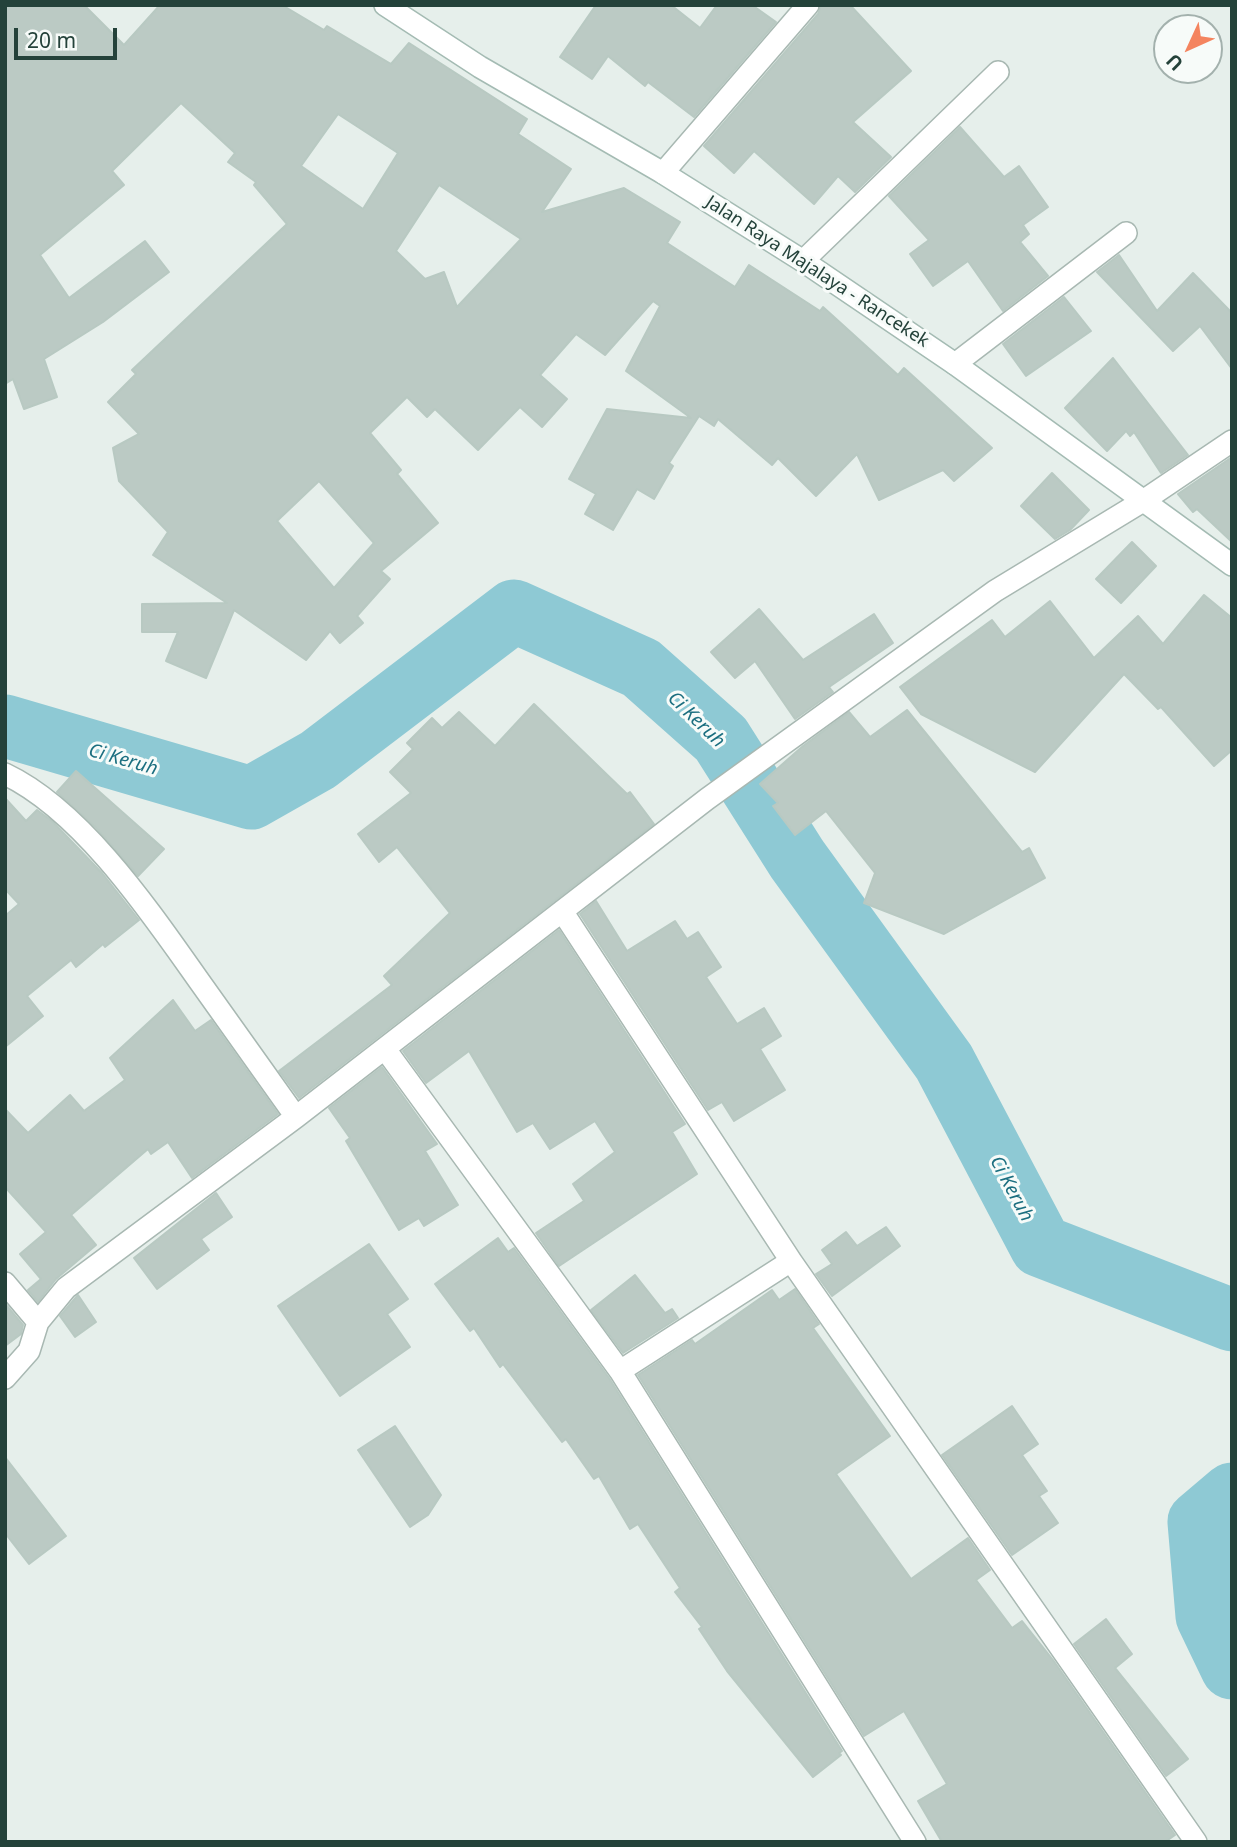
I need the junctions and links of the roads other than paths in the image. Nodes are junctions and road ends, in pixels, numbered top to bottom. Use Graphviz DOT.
graph roads {
  1 [pos="385,5"];
  2 [pos="808,5"];
  3 [pos="998,72"];
  4 [pos="663,173"];
  5 [pos="1126,233"];
  6 [pos="803,261"];
  7 [pos="955,363"];
  8 [pos="1232,441"];
  9 [pos="1143,501"];
  10 [pos="1232,565"];
  11 [pos="5,774"];
  12 [pos="562,911"];
  13 [pos="384,1049"];
  14 [pos="296,1118"];
  15 [pos="791,1261"];
  16 [pos="5,1283"];
  17 [pos="38,1321"];
  18 [pos="620,1371"];
  19 [pos="5,1378"];
  20 [pos="915,1842"];
  21 [pos="1196,1842"];
  1 -- 4 [label="street, Jalan Raya Majalaya - Rancekek"];
  2 -- 4 [label="street"];
  3 -- 6 [label="street"];
  4 -- 6 [label="street, Jalan Raya Majalaya - Rancekek"];
  5 -- 7 [label="street"];
  6 -- 7 [label="street, Jalan Raya Majalaya - Rancekek"];
  7 -- 9 [label="street, Jalan Raya Majalaya - Rancekek"];
  8 -- 9 [label="street"];
  9 -- 10 [label="street, Jalan Raya Majalaya - Rancekek"];
  9 -- 12 [label="street"];
  11 -- 14 [label="street"];
  12 -- 13 [label="street"];
  12 -- 15 [label="street"];
  13 -- 14 [label="street"];
  13 -- 18 [label="street"];
  14 -- 17 [label="street"];
  15 -- 18 [label="street"];
  15 -- 21 [label="street"];
  16 -- 17 [label="street"];
  17 -- 19 [label="street"];
  18 -- 20 [label="street"];
}
